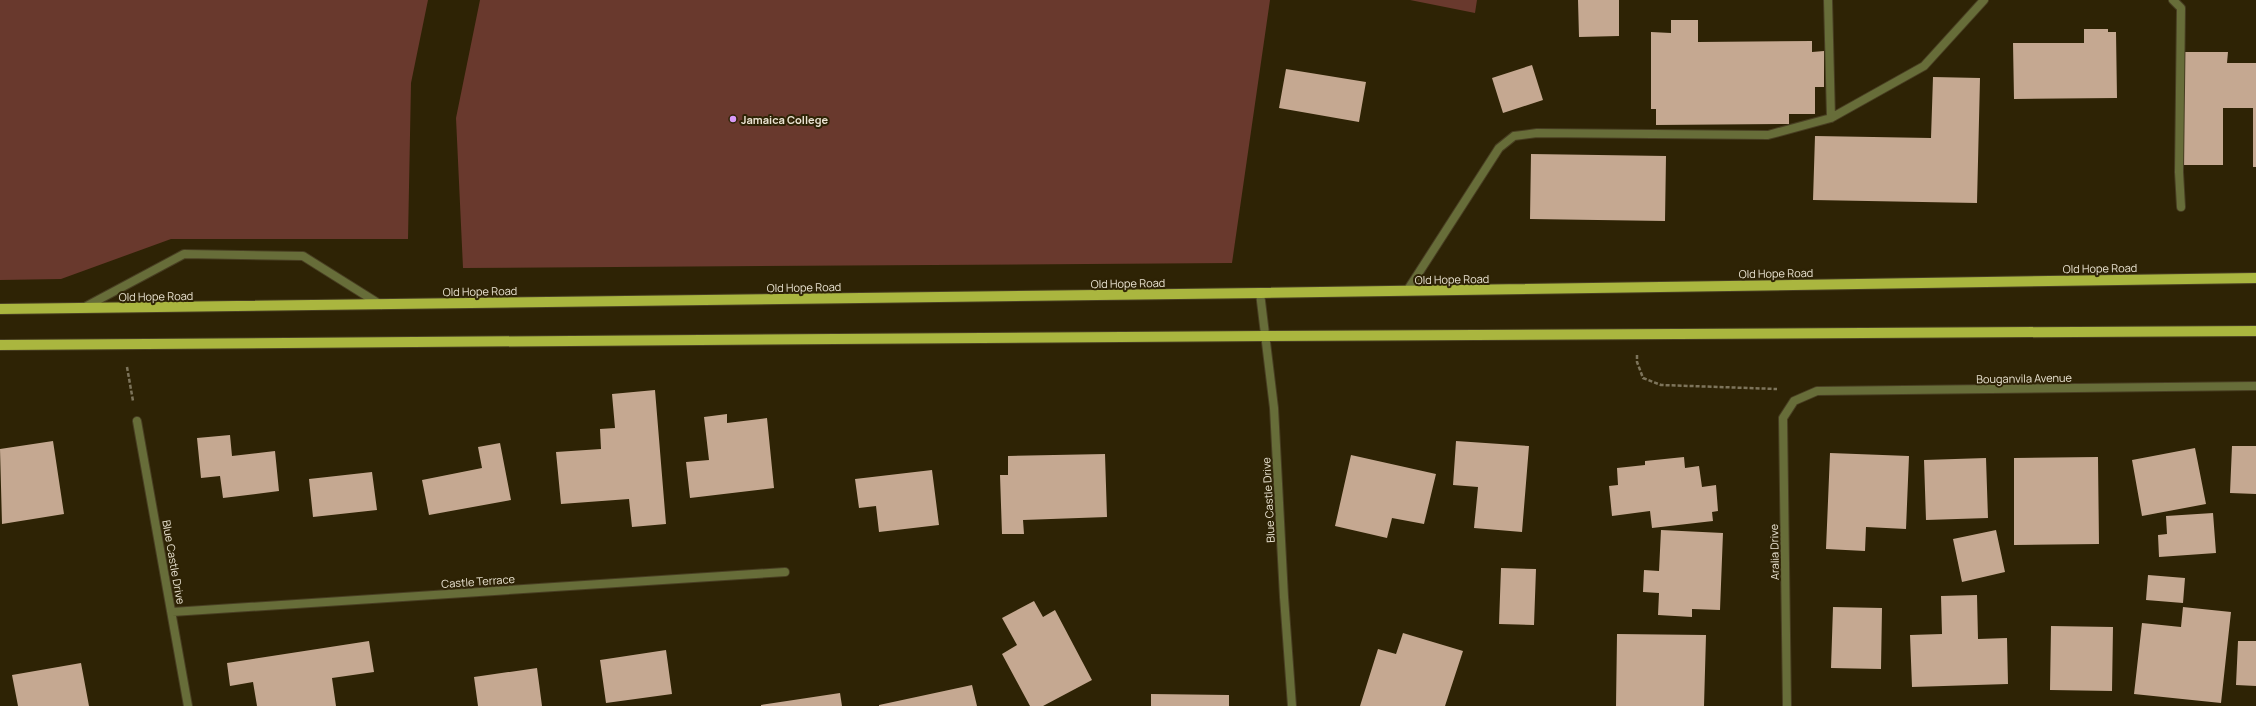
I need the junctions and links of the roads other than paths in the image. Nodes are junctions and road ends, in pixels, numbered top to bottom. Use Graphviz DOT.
graph roads {
  1 [pos="1828,0"];
  2 [pos="1984,0"];
  3 [pos="2173,0"];
  4 [pos="1831,118"];
  5 [pos="2181,207"];
  6 [pos="2256,278"];
  7 [pos="1407,291"];
  8 [pos="1260,293"];
  9 [pos="381,305"];
  10 [pos="0,309"];
  11 [pos="80,309"];
  12 [pos="2256,331"];
  13 [pos="1264,336"];
  14 [pos="0,345"];
  15 [pos="2256,386"];
  16 [pos="1794,401"];
  17 [pos="137,421"];
  18 [pos="785,572"];
  19 [pos="172,612"];
  20 [pos="188,706"];
  21 [pos="1292,706"];
  22 [pos="1787,706"];
  1 -- 4 [label="street"];
  2 -- 4 [label="street"];
  3 -- 5 [label="street"];
  4 -- 7 [label="street"];
  6 -- 7 [label="main road, Old Hope Road"];
  7 -- 8 [label="main road, Old Hope Road"];
  8 -- 9 [label="main road, Old Hope Road"];
  8 -- 13 [label="street, Blue Castle Drive"];
  9 -- 11 [label="main road, Old Hope Road"];
  9 -- 11 [label="street"];
  10 -- 11 [label="main road, Old Hope Road"];
  12 -- 13 [label="main road"];
  13 -- 14 [label="main road"];
  13 -- 21 [label="street, Blue Castle Drive"];
  15 -- 16 [label="street, Bouganvila Avenue"];
  16 -- 22 [label="street, Aralia Drive"];
  17 -- 19 [label="street, Blue Castle Drive"];
  18 -- 19 [label="street, Castle Terrace"];
  19 -- 20 [label="street, Blue Castle Drive"];
}
